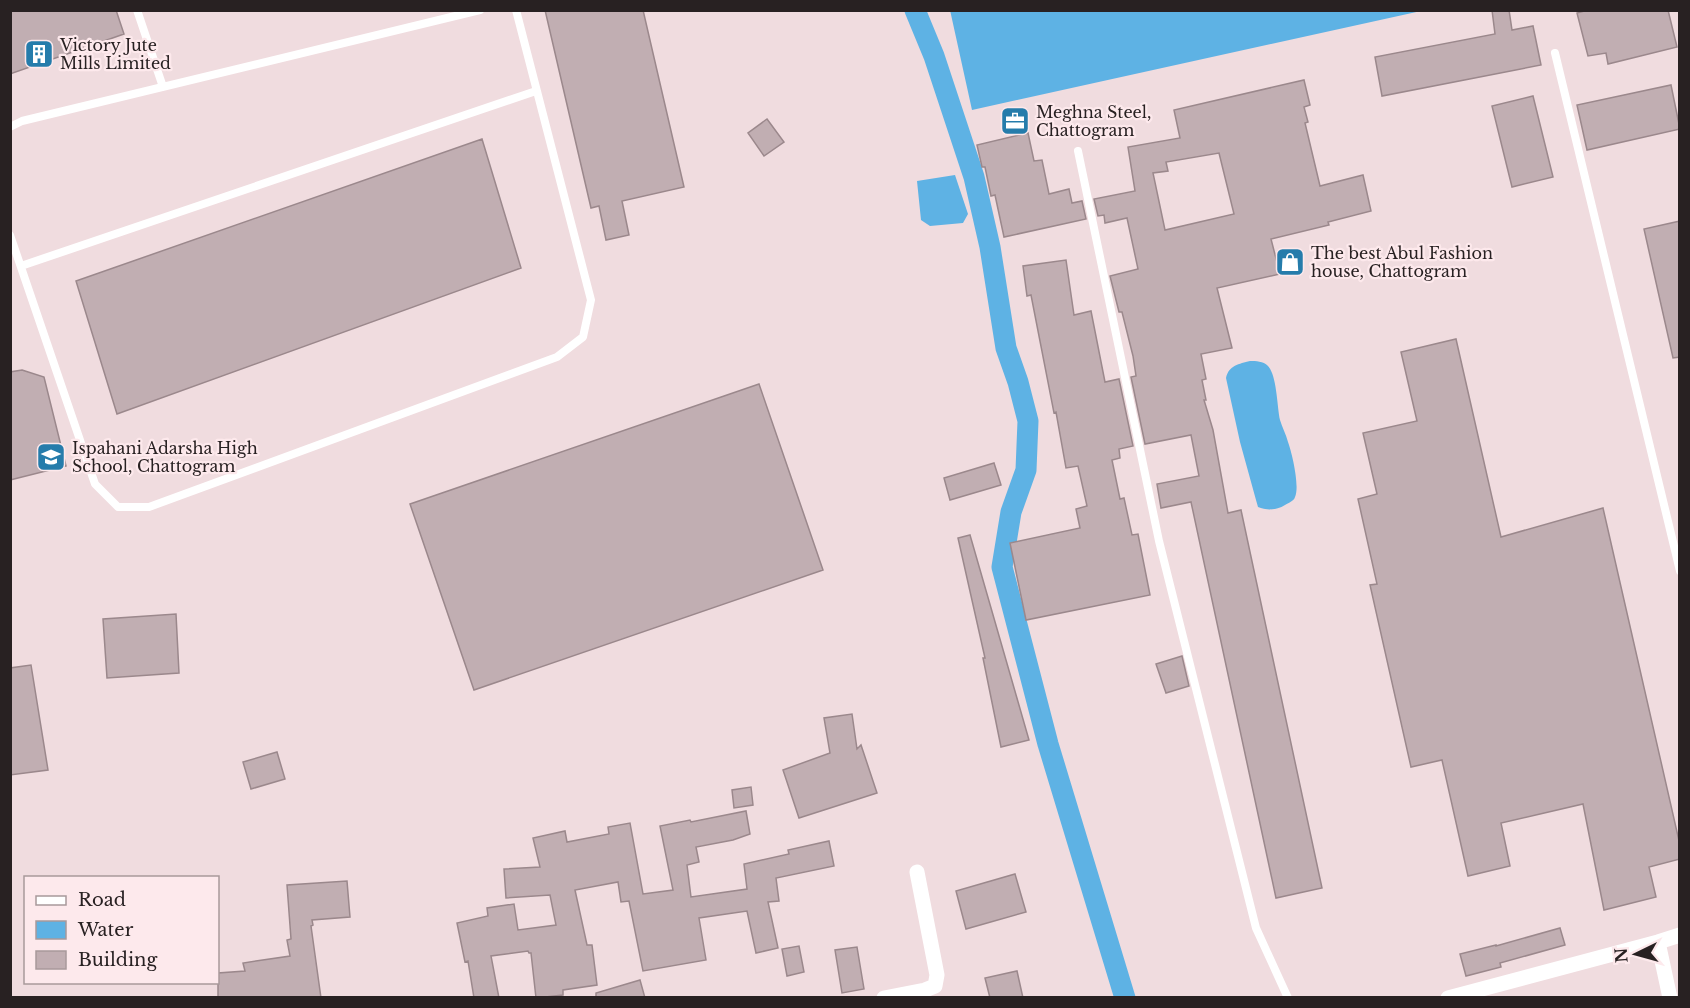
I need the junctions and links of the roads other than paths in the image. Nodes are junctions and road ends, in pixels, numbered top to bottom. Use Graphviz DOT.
graph roads {
  1 [pos="137,10"];
  2 [pos="480,10"];
  3 [pos="516,10"];
  4 [pos="1555,53"];
  5 [pos="163,87"];
  6 [pos="536,91"];
  7 [pos="10,127"];
  8 [pos="1078,151"];
  9 [pos="10,235"];
  10 [pos="21,266"];
  11 [pos="1680,571"];
  12 [pos="916,872"];
  13 [pos="1680,935"];
  14 [pos="1658,942"];
  15 [pos="884,998"];
  16 [pos="1288,998"];
  17 [pos="1448,998"];
  18 [pos="1670,998"];
  1 -- 5 [label="lane"];
  2 -- 5 [label="lane"];
  3 -- 6 [label="lane"];
  4 -- 11 [label="lane"];
  5 -- 7 [label="lane"];
  6 -- 10 [label="lane"];
  6 -- 10 [label="lane"];
  8 -- 16 [label="lane"];
  9 -- 10 [label="lane"];
  12 -- 15 [label="street"];
  13 -- 14 [label="street"];
  14 -- 17 [label="street"];
  14 -- 18 [label="street"];
}
